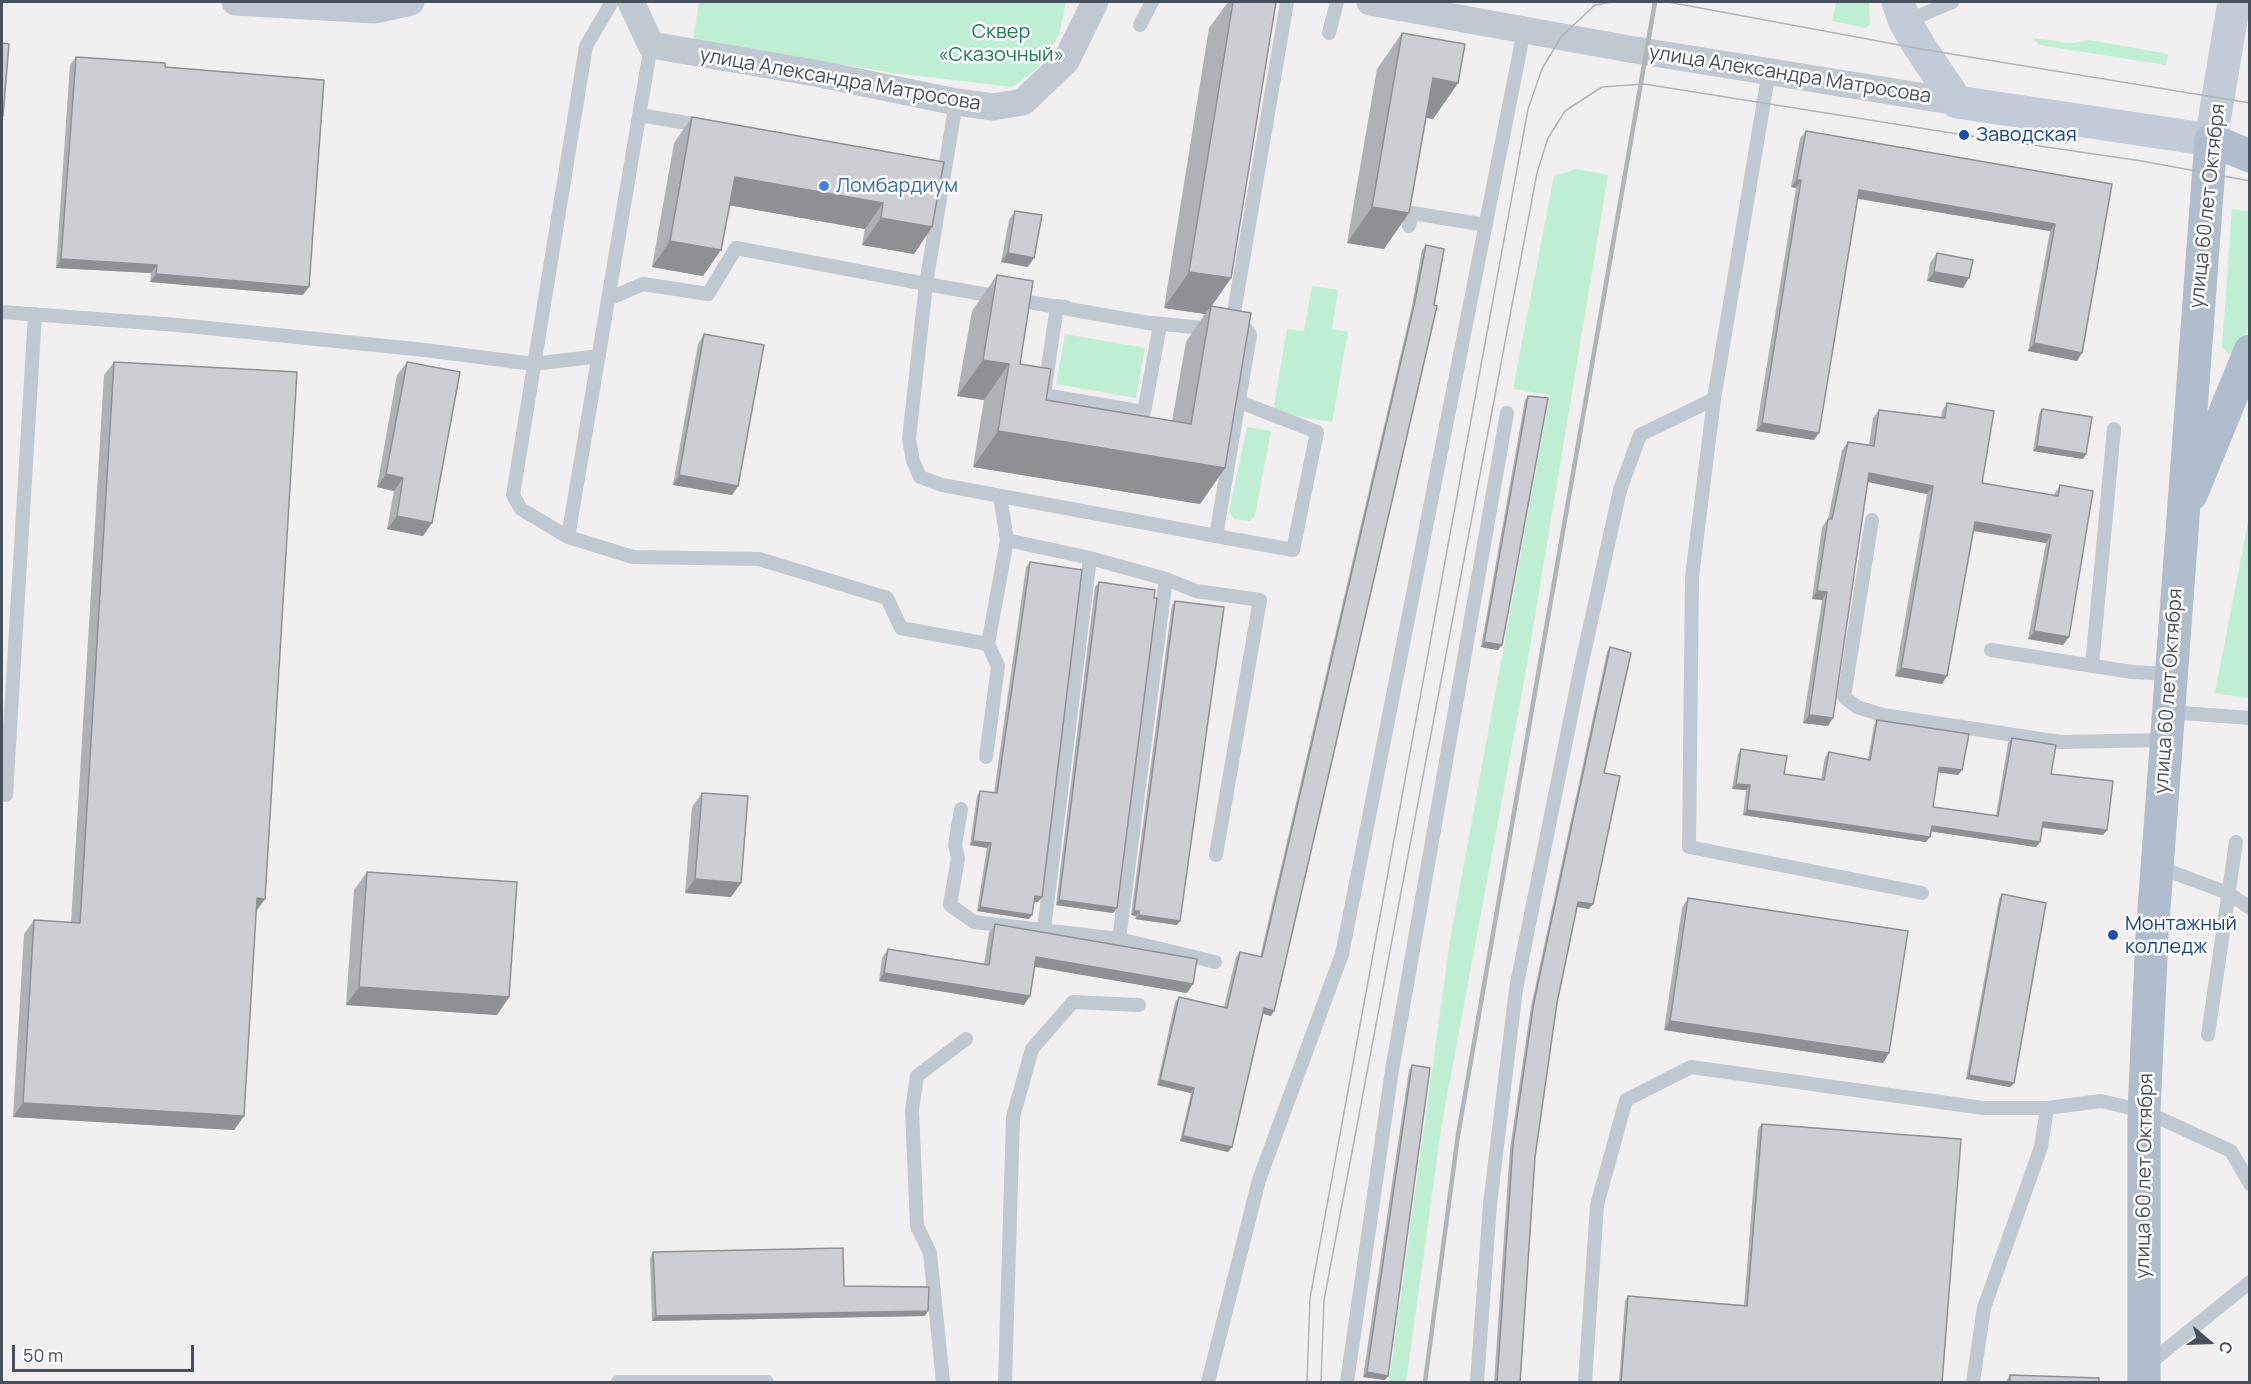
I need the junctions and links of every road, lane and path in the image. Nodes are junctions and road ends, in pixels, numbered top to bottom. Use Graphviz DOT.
graph roads {
  1 [pos="235,2"];
  2 [pos="411,2"];
  3 [pos="612,2"];
  4 [pos="630,2"];
  5 [pos="1095,2"];
  6 [pos="1152,2"];
  7 [pos="1287,2"];
  8 [pos="1337,2"];
  9 [pos="1370,2"];
  10 [pos="1952,2"];
  11 [pos="2234,2"];
  12 [pos="1455,9"];
  13 [pos="1902,12"];
  14 [pos="1140,25"];
  15 [pos="1524,30"];
  16 [pos="1329,33"];
  17 [pos="651,45"];
  18 [pos="1769,71"];
  19 [pos="956,102"];
  20 [pos="1958,102"];
  21 [pos="640,115"];
  22 [pos="722,129"];
  23 [pos="2250,138"];
  24 [pos="2211,140"];
  25 [pos="2250,156"];
  26 [pos="1486,225"];
  27 [pos="1409,226"];
  28 [pos="926,284"];
  29 [pos="608,299"];
  30 [pos="1058,306"];
  31 [pos="2,312"];
  32 [pos="35,314"];
  33 [pos="1160,325"];
  34 [pos="1250,335"];
  35 [pos="2250,351"];
  36 [pos="599,356"];
  37 [pos="533,364"];
  38 [pos="1714,399"];
  39 [pos="1240,402"];
  40 [pos="1507,413"];
  41 [pos="2114,429"];
  42 [pos="1000,496"];
  43 [pos="2182,513"];
  44 [pos="1872,520"];
  45 [pos="1216,536"];
  46 [pos="568,537"];
  47 [pos="1007,540"];
  48 [pos="1090,558"];
  49 [pos="1166,579"];
  50 [pos="988,644"];
  51 [pos="1991,650"];
  52 [pos="2092,666"];
  53 [pos="2171,674"];
  54 [pos="2250,718"];
  55 [pos="2166,726"];
  56 [pos="986,756"];
  57 [pos="6,795"];
  58 [pos="962,809"];
  59 [pos="2236,842"];
  60 [pos="1216,855"];
  61 [pos="2156,866"];
  62 [pos="1923,893"];
  63 [pos="2228,893"];
  64 [pos="2250,908"];
  65 [pos="1044,929"];
  66 [pos="1119,939"];
  67 [pos="1215,963"];
  68 [pos="1139,1005"];
  69 [pos="2208,1035"];
  70 [pos="966,1039"];
  71 [pos="2047,1108"];
  72 [pos="2144,1111"];
  73 [pos="2250,1184"];
  74 [pos="2250,1282"];
  75 [pos="2144,1375"];
  76 [pos="618,1383"];
  77 [pos="767,1383"];
  78 [pos="943,1383"];
  79 [pos="1005,1383"];
  80 [pos="1208,1383"];
  81 [pos="1347,1383"];
  82 [pos="1476,1383"];
  83 [pos="1585,1383"];
  84 [pos="1973,1383"];
  1 -- 2 [label="street"];
  3 -- 37 [label="lane"];
  4 -- 17 [label="street"];
  5 -- 19 [label="street, улица Александра Матросова"];
  6 -- 14 [label="lane"];
  7 -- 34 [label="lane"];
  8 -- 16 [label="lane"];
  9 -- 12 [label="street, улица Александра Матросова"];
  10 -- 13 [label="lane"];
  11 -- 24 [label="main road, улица 60 лет Октября"];
  12 -- 15 [label="street, улица Александра Матросова"];
  13 -- 20 [label="main road"];
  15 -- 18 [label="street, улица Александра Матросова"];
  15 -- 26 [label="lane"];
  17 -- 19 [label="street, улица Александра Матросова"];
  17 -- 21 [label="lane"];
  18 -- 20 [label="street, улица Александра Матросова"];
  18 -- 38 [label="lane"];
  19 -- 28 [label="lane"];
  20 -- 24 [label="main road, улица Александра Матросова"];
  21 -- 22 [label="lane"];
  21 -- 29 [label="lane"];
  23 -- 24 [label="main road, улица Александра Матросова"];
  24 -- 25 [label="main road, улица Александра Матросова"];
  24 -- 43 [label="main road, улица 60 лет Октября"];
  26 -- 27 [label="lane"];
  26 -- 80 [label="lane"];
  28 -- 29 [label="lane"];
  28 -- 30 [label="lane"];
  28 -- 42 [label="lane"];
  29 -- 36 [label="lane"];
  30 -- 33 [label="lane"];
  30 -- 33 [label="lane"];
  31 -- 32 [label="lane"];
  32 -- 37 [label="lane"];
  32 -- 57 [label="lane"];
  33 -- 34 [label="lane"];
  34 -- 39 [label="lane"];
  35 -- 43 [label="main road"];
  36 -- 37 [label="lane"];
  36 -- 46 [label="lane"];
  37 -- 46 [label="lane"];
  38 -- 62 [label="lane"];
  38 -- 82 [label="lane"];
  39 -- 45 [label="lane"];
  39 -- 45 [label="lane"];
  40 -- 81 [label="lane"];
  41 -- 52 [label="lane"];
  42 -- 45 [label="lane"];
  42 -- 47 [label="lane"];
  43 -- 53 [label="main road, улица 60 лет Октября"];
  44 -- 55 [label="lane"];
  46 -- 50 [label="lane"];
  47 -- 48 [label="lane"];
  47 -- 50 [label="lane"];
  48 -- 49 [label="lane"];
  48 -- 65 [label="lane"];
  49 -- 60 [label="lane"];
  49 -- 66 [label="lane"];
  50 -- 56 [label="lane"];
  51 -- 52 [label="lane"];
  52 -- 53 [label="lane"];
  53 -- 55 [label="main road, улица 60 лет Октября"];
  54 -- 55 [label="lane"];
  55 -- 61 [label="main road, улица 60 лет Октября"];
  58 -- 65 [label="lane"];
  59 -- 63 [label="lane"];
  61 -- 63 [label="lane"];
  61 -- 72 [label="main road, улица 60 лет Октября"];
  63 -- 64 [label="lane"];
  63 -- 69 [label="lane"];
  65 -- 66 [label="lane"];
  66 -- 67 [label="lane"];
  68 -- 79 [label="lane"];
  70 -- 78 [label="lane"];
  71 -- 72 [label="lane"];
  71 -- 83 [label="lane"];
  71 -- 84 [label="lane"];
  72 -- 73 [label="lane"];
  72 -- 75 [label="main road, улица 60 лет Октября"];
  74 -- 75 [label="lane"];
  76 -- 77 [label="lane"];
}
